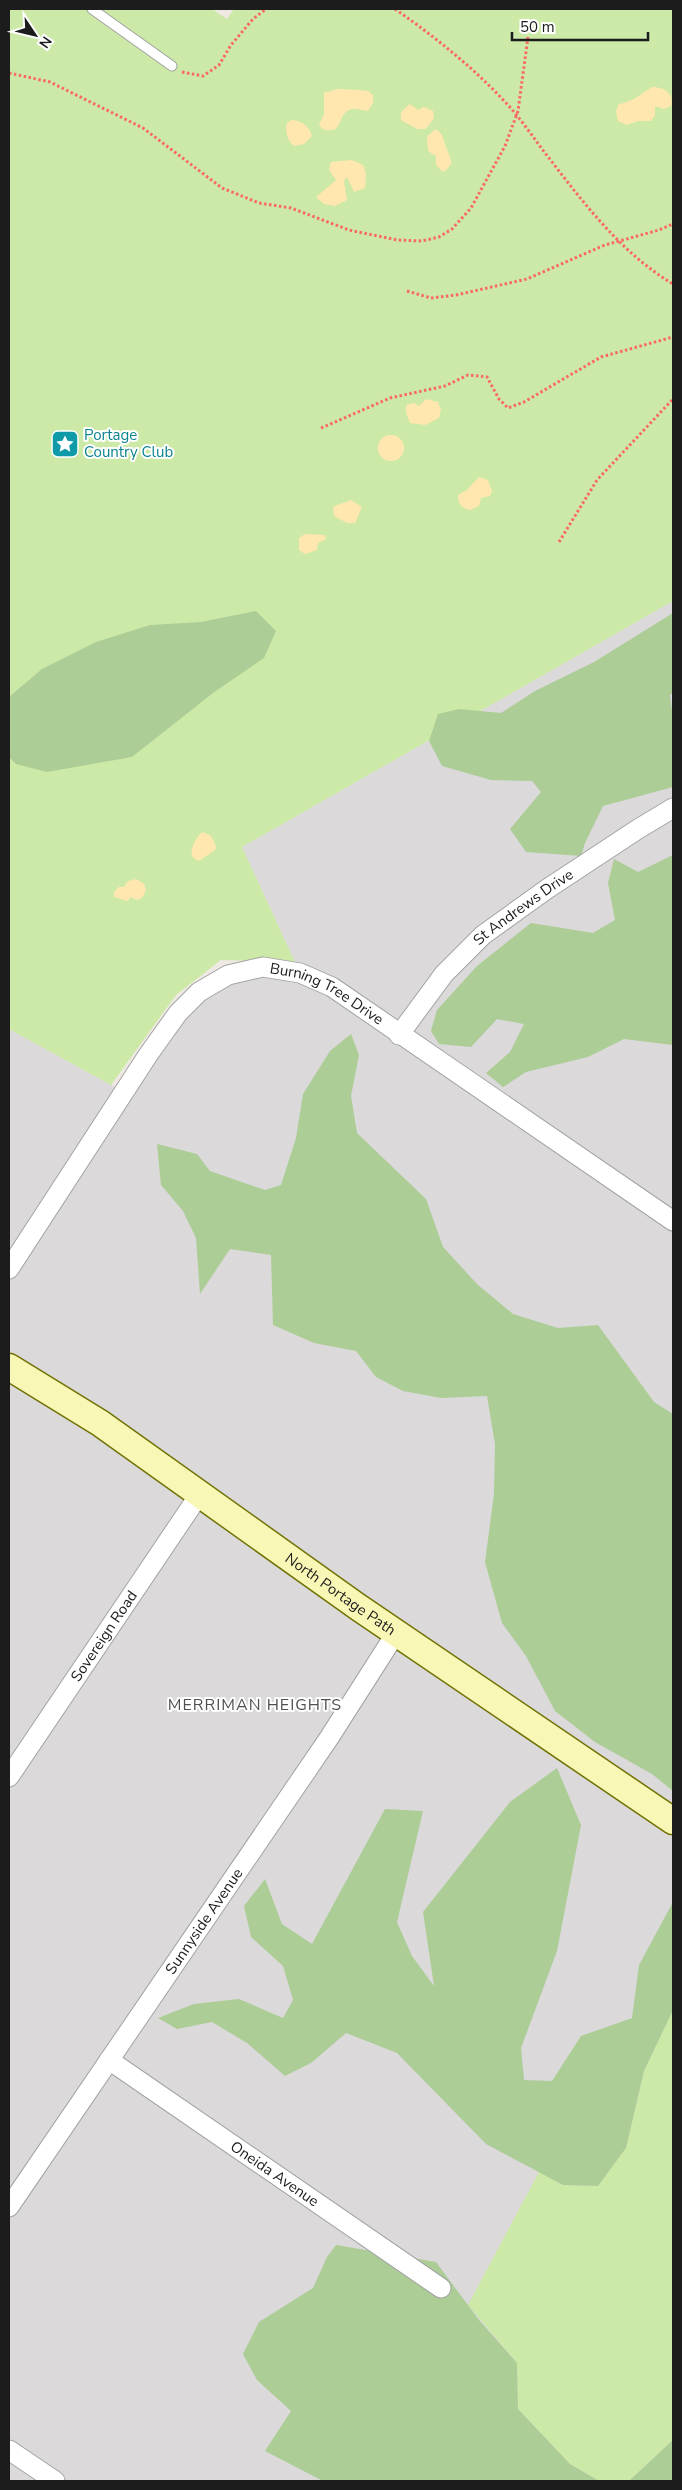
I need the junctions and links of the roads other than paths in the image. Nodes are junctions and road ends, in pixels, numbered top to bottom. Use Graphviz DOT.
graph roads {
  1 [pos="92,9"];
  2 [pos="172,66"];
  3 [pos="673,808"];
  4 [pos="400,1035"];
  5 [pos="673,1221"];
  6 [pos="9,1269"];
  7 [pos="9,1367"];
  8 [pos="200,1494"];
  9 [pos="396,1633"];
  10 [pos="9,1778"];
  11 [pos="673,1821"];
  12 [pos="109,2060"];
  13 [pos="9,2207"];
  14 [pos="441,2288"];
  15 [pos="9,2450"];
  16 [pos="55,2481"];
  1 -- 2 [label="lane"];
  3 -- 4 [label="street, St Andrews Drive"];
  4 -- 5 [label="street, Burning Tree Drive"];
  4 -- 6 [label="street, Burning Tree Drive"];
  7 -- 8 [label="main road, North Portage Path"];
  8 -- 9 [label="main road, North Portage Path"];
  8 -- 10 [label="street, Sovereign Road"];
  9 -- 11 [label="main road, North Portage Path"];
  9 -- 12 [label="street, Sunnyside Avenue"];
  12 -- 13 [label="street, Sunnyside Avenue"];
  12 -- 14 [label="street, Oneida Avenue"];
  15 -- 16 [label="street"];
}
